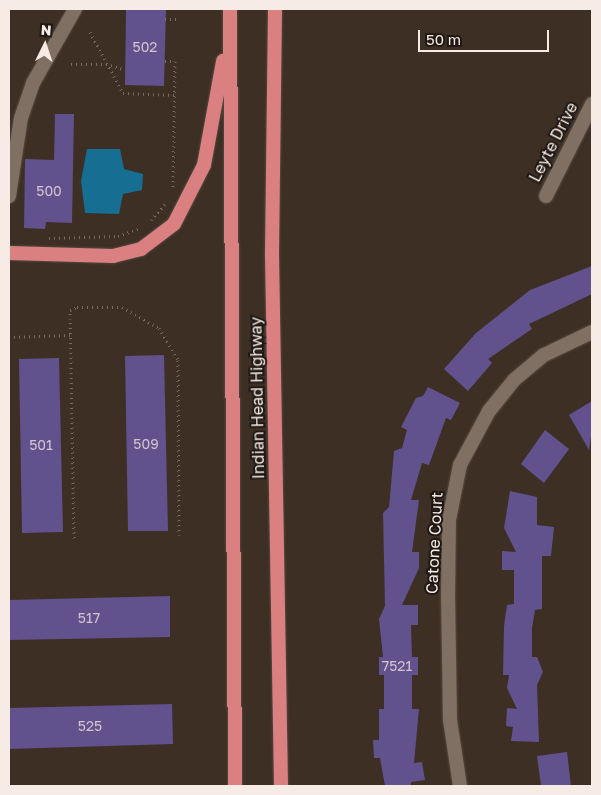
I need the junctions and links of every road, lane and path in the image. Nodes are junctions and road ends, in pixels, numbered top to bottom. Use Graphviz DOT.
graph roads {
  1 [pos="75,9"];
  2 [pos="274,9"];
  3 [pos="230,12"];
  4 [pos="165,19"];
  5 [pos="176,19"];
  6 [pos="90,32"];
  7 [pos="165,60"];
  8 [pos="71,64"];
  9 [pos="106,64"];
  10 [pos="124,69"];
  11 [pos="175,95"];
  12 [pos="592,104"];
  13 [pos="9,196"];
  14 [pos="546,196"];
  15 [pos="45,240"];
  16 [pos="9,253"];
  17 [pos="592,332"];
  18 [pos="70,335"];
  19 [pos="9,337"];
  20 [pos="179,535"];
  21 [pos="74,538"];
  22 [pos="235,786"];
  23 [pos="281,786"];
  24 [pos="460,786"];
  1 -- 13 [label="street"];
  2 -- 23 [label="highway, Indian Head Highway"];
  3 -- 16 [label="highway"];
  3 -- 22 [label="highway, Indian Head Highway"];
  4 -- 5 [label="path"];
  6 -- 9 [label="path"];
  7 -- 11 [label="path"];
  8 -- 9 [label="path"];
  9 -- 10 [label="path"];
  9 -- 11 [label="path"];
  11 -- 15 [label="path"];
  12 -- 14 [label="street, Leyte Drive"];
  17 -- 24 [label="street, Catone Court"];
  18 -- 19 [label="path"];
  18 -- 20 [label="path"];
  18 -- 21 [label="path"];
}
